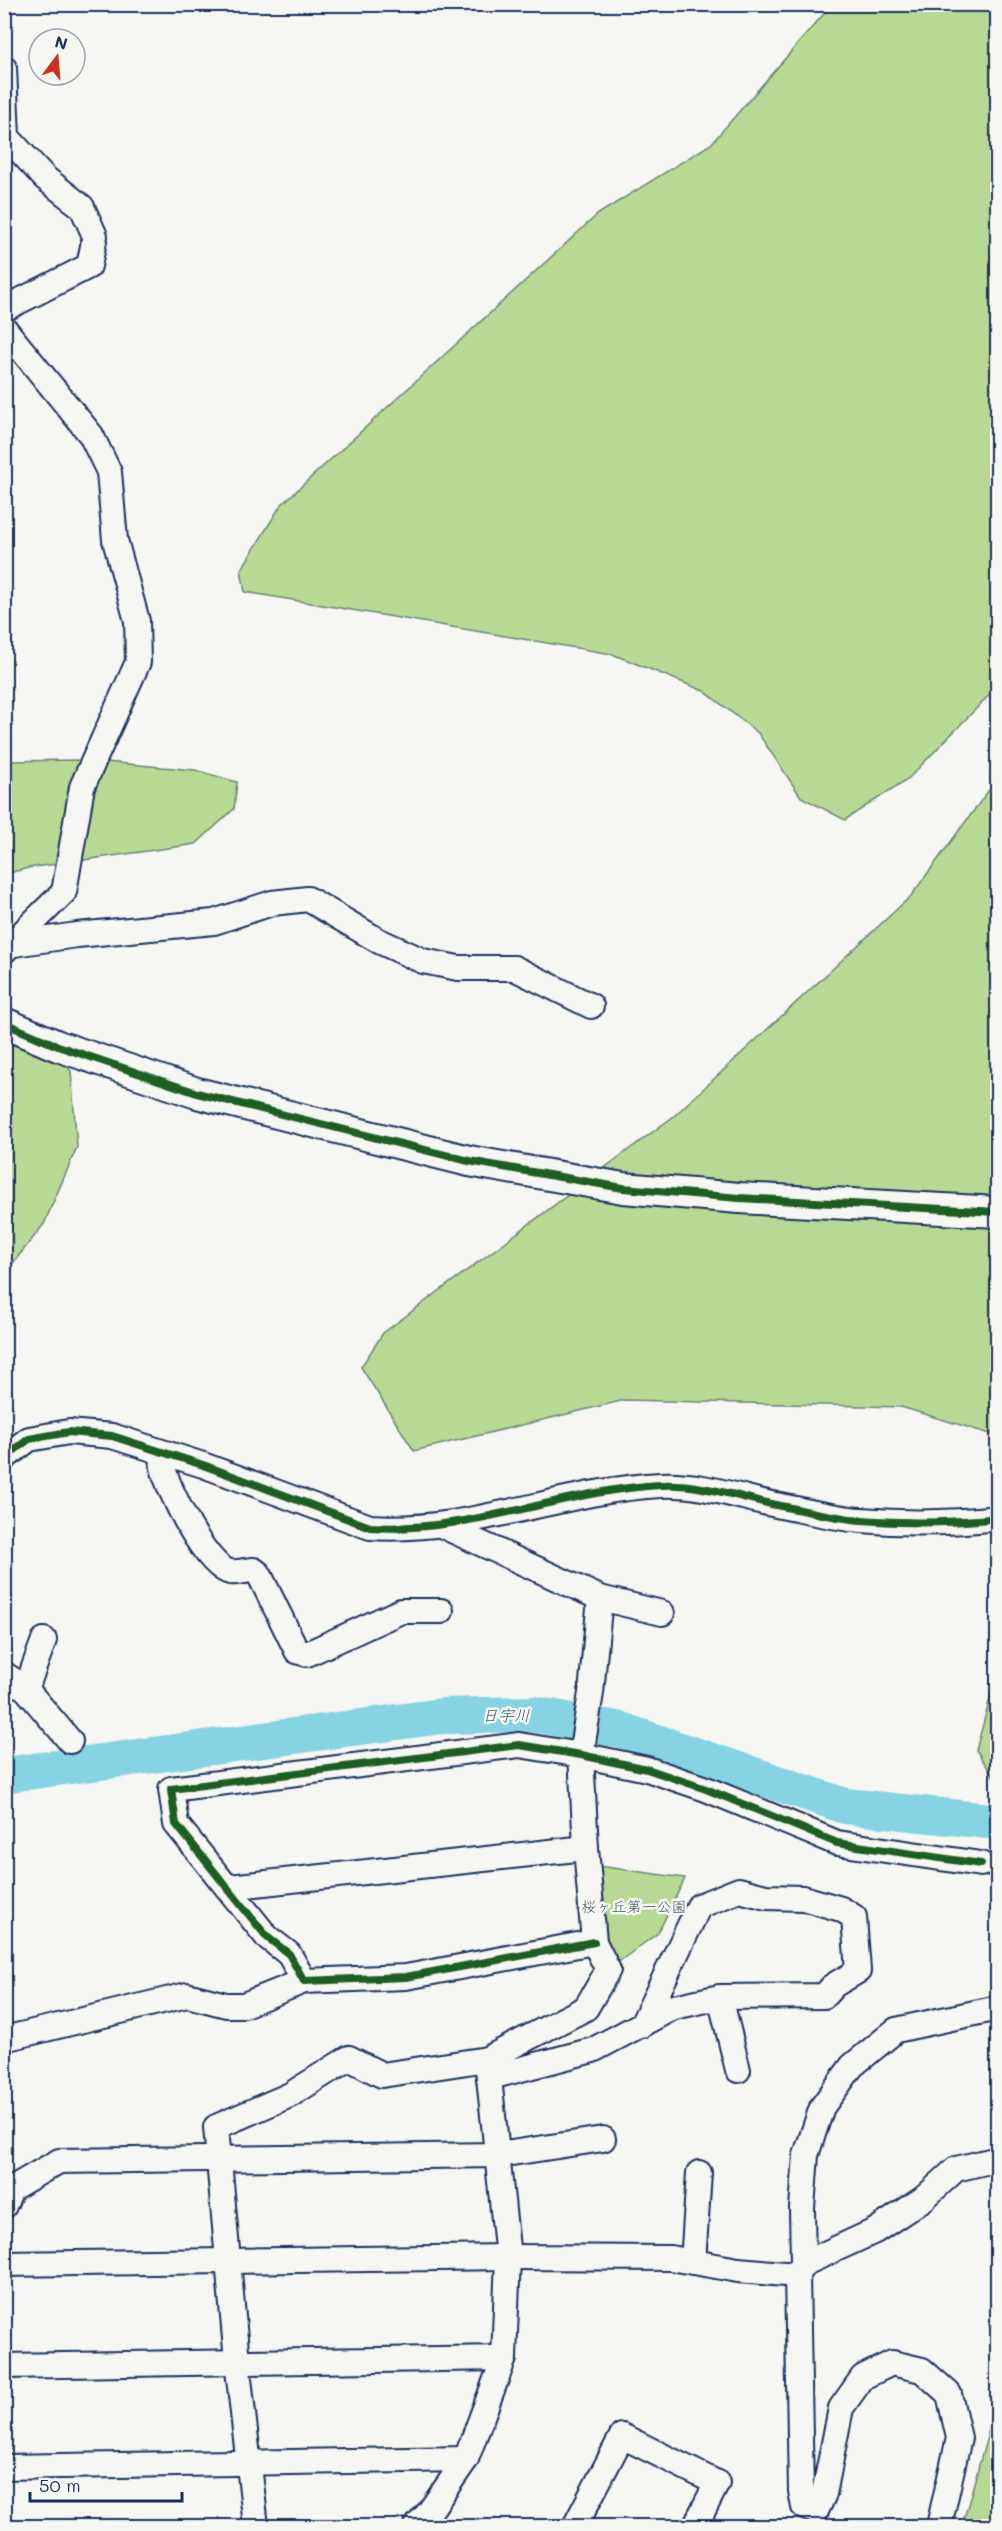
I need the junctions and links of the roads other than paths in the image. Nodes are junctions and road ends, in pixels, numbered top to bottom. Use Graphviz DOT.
graph roads {
  1 [pos="4,68"];
  2 [pos="4,309"];
  3 [pos="4,328"];
  4 [pos="9,947"];
  5 [pos="591,1006"];
  6 [pos="4,1023"];
  7 [pos="998,1212"];
  8 [pos="164,1453"];
  9 [pos="4,1458"];
  10 [pos="998,1518"];
  11 [pos="443,1526"];
  12 [pos="600,1598"];
  13 [pos="441,1611"];
  14 [pos="662,1613"];
  15 [pos="44,1640"];
  16 [pos="4,1674"];
  17 [pos="26,1689"];
  18 [pos="70,1741"];
  19 [pos="581,1755"];
  20 [pos="586,1848"];
  21 [pos="981,1864"];
  22 [pos="229,1887"];
  23 [pos="594,1942"];
  24 [pos="304,1981"];
  25 [pos="720,1997"];
  26 [pos="998,2008"];
  27 [pos="642,2025"];
  28 [pos="4,2039"];
  29 [pos="489,2068"];
  30 [pos="738,2070"];
  31 [pos="603,2139"];
  32 [pos="498,2155"];
  33 [pos="218,2159"];
  34 [pos="998,2159"];
  35 [pos="699,2173"];
  36 [pos="4,2206"];
  37 [pos="508,2257"];
  38 [pos="229,2260"];
  39 [pos="693,2262"];
  40 [pos="4,2264"];
  41 [pos="800,2269"];
  42 [pos="504,2358"];
  43 [pos="237,2361"];
  44 [pos="4,2366"];
  45 [pos="466,2459"];
  46 [pos="250,2463"];
  47 [pos="4,2467"];
  48 [pos="256,2526"];
  49 [pos="417,2526"];
  50 [pos="575,2526"];
  51 [pos="695,2526"];
  52 [pos="939,2526"];
  1 -- 2 [label="street"];
  3 -- 4 [label="street"];
  4 -- 5 [label="street"];
  6 -- 7 [label="street"];
  8 -- 9 [label="street"];
  8 -- 11 [label="street"];
  8 -- 13 [label="street"];
  10 -- 11 [label="street"];
  11 -- 12 [label="street"];
  12 -- 14 [label="street"];
  12 -- 19 [label="street"];
  15 -- 17 [label="street"];
  16 -- 17 [label="street"];
  17 -- 18 [label="street"];
  19 -- 20 [label="street"];
  19 -- 21 [label="street"];
  19 -- 22 [label="street"];
  20 -- 22 [label="street"];
  20 -- 23 [label="street"];
  22 -- 24 [label="street"];
  23 -- 24 [label="street"];
  23 -- 29 [label="street"];
  24 -- 28 [label="street"];
  25 -- 27 [label="street"];
  25 -- 27 [label="street"];
  25 -- 30 [label="street"];
  26 -- 41 [label="street"];
  27 -- 29 [label="street"];
  29 -- 32 [label="street"];
  29 -- 33 [label="street"];
  31 -- 32 [label="street"];
  32 -- 33 [label="street"];
  32 -- 37 [label="street"];
  33 -- 36 [label="street"];
  33 -- 38 [label="street"];
  34 -- 41 [label="street"];
  35 -- 39 [label="street"];
  37 -- 38 [label="street"];
  37 -- 39 [label="street"];
  37 -- 42 [label="street"];
  38 -- 40 [label="street"];
  38 -- 43 [label="street"];
  39 -- 41 [label="street"];
  41 -- 52 [label="street"];
  42 -- 43 [label="street"];
  42 -- 45 [label="street"];
  43 -- 44 [label="street"];
  43 -- 46 [label="street"];
  45 -- 46 [label="street"];
  45 -- 49 [label="street"];
  46 -- 47 [label="street"];
  46 -- 48 [label="street"];
  50 -- 51 [label="street"];
}
